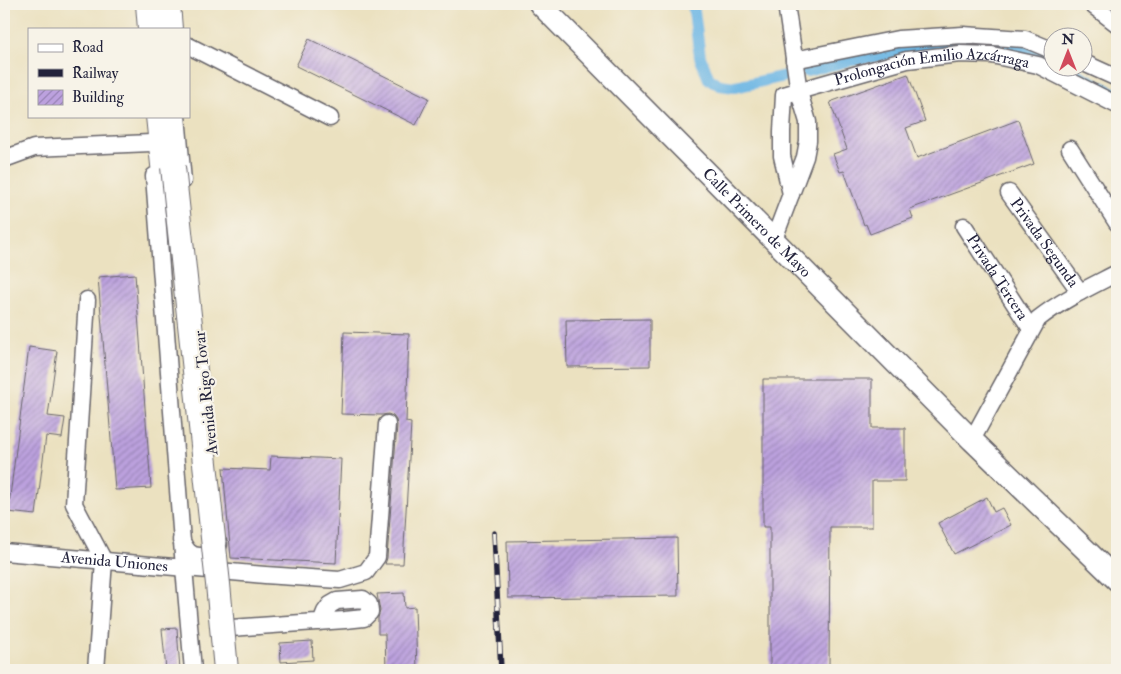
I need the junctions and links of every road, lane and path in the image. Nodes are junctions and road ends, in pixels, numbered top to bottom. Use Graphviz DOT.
graph roads {
  1 [pos="148,4"];
  2 [pos="168,4"];
  3 [pos="540,4"];
  4 [pos="786,4"];
  5 [pos="1091,4"];
  6 [pos="1117,24"];
  7 [pos="150,28"];
  8 [pos="170,28"];
  9 [pos="1044,46"];
  10 [pos="190,47"];
  11 [pos="794,60"];
  12 [pos="1094,68"];
  13 [pos="1117,78"];
  14 [pos="799,92"];
  15 [pos="1117,105"];
  16 [pos="152,118"];
  17 [pos="158,118"];
  18 [pos="173,118"];
  19 [pos="177,118"];
  20 [pos="330,118"];
  21 [pos="151,143"];
  22 [pos="1070,149"];
  23 [pos="4,159"];
  24 [pos="1009,193"];
  25 [pos="791,194"];
  26 [pos="1117,223"];
  27 [pos="964,226"];
  28 [pos="774,239"];
  29 [pos="1117,273"];
  30 [pos="1080,292"];
  31 [pos="86,300"];
  32 [pos="1032,329"];
  33 [pos="387,424"];
  34 [pos="972,440"];
  35 [pos="222,532"];
  36 [pos="182,540"];
  37 [pos="4,552"];
  38 [pos="104,561"];
  39 [pos="184,568"];
  40 [pos="226,571"];
  41 [pos="1117,580"];
  42 [pos="321,622"];
  43 [pos="232,628"];
  44 [pos="96,670"];
  45 [pos="193,670"];
  46 [pos="211,670"];
  47 [pos="226,670"];
  48 [pos="235,670"];
  1 -- 7 [label="highway"];
  2 -- 8 [label="highway"];
  3 -- 28 [label="main road, Calle Primero de Mayo"];
  4 -- 11 [label="street"];
  5 -- 6 [label="street"];
  9 -- 11 [label="street"];
  10 -- 20 [label="street"];
  11 -- 14 [label="street"];
  12 -- 13 [label="street"];
  14 -- 15 [label="street, Prolongación Emilio Azcárraga"];
  14 -- 25 [label="street"];
  14 -- 25 [label="street"];
  16 -- 21 [label="street"];
  17 -- 46 [label="highway, Avenida Rigo Tovar"];
  18 -- 47 [label="highway, Avenida Rigo Tovar, bridge"];
  19 -- 35 [label="street, Avenida Rigo Tovar"];
  21 -- 23 [label="street"];
  21 -- 36 [label="street"];
  22 -- 26 [label="street"];
  24 -- 30 [label="street, Privada Segunda"];
  25 -- 28 [label="street"];
  27 -- 32 [label="street, Privada Tercera"];
  28 -- 34 [label="main road, Calle Primero de Mayo"];
  29 -- 30 [label="street"];
  30 -- 32 [label="street"];
  31 -- 38 [label="street"];
  32 -- 34 [label="street"];
  33 -- 40 [label="street, Avenida Uniones"];
  34 -- 41 [label="main road, Calle Primero de Mayo"];
  35 -- 36 [label="street"];
  35 -- 40 [label="street, Avenida Rigo Tovar"];
  36 -- 39 [label="street"];
  37 -- 38 [label="street, Avenida Uniones"];
  38 -- 39 [label="street, Avenida Uniones"];
  38 -- 44 [label="street"];
  39 -- 40 [label="street, Avenida Uniones"];
  39 -- 45 [label="street"];
  40 -- 43 [label="street, Avenida Rigo Tovar"];
  42 -- 43 [label="street"];
  43 -- 48 [label="street, Avenida Rigo Tovar"];
}
